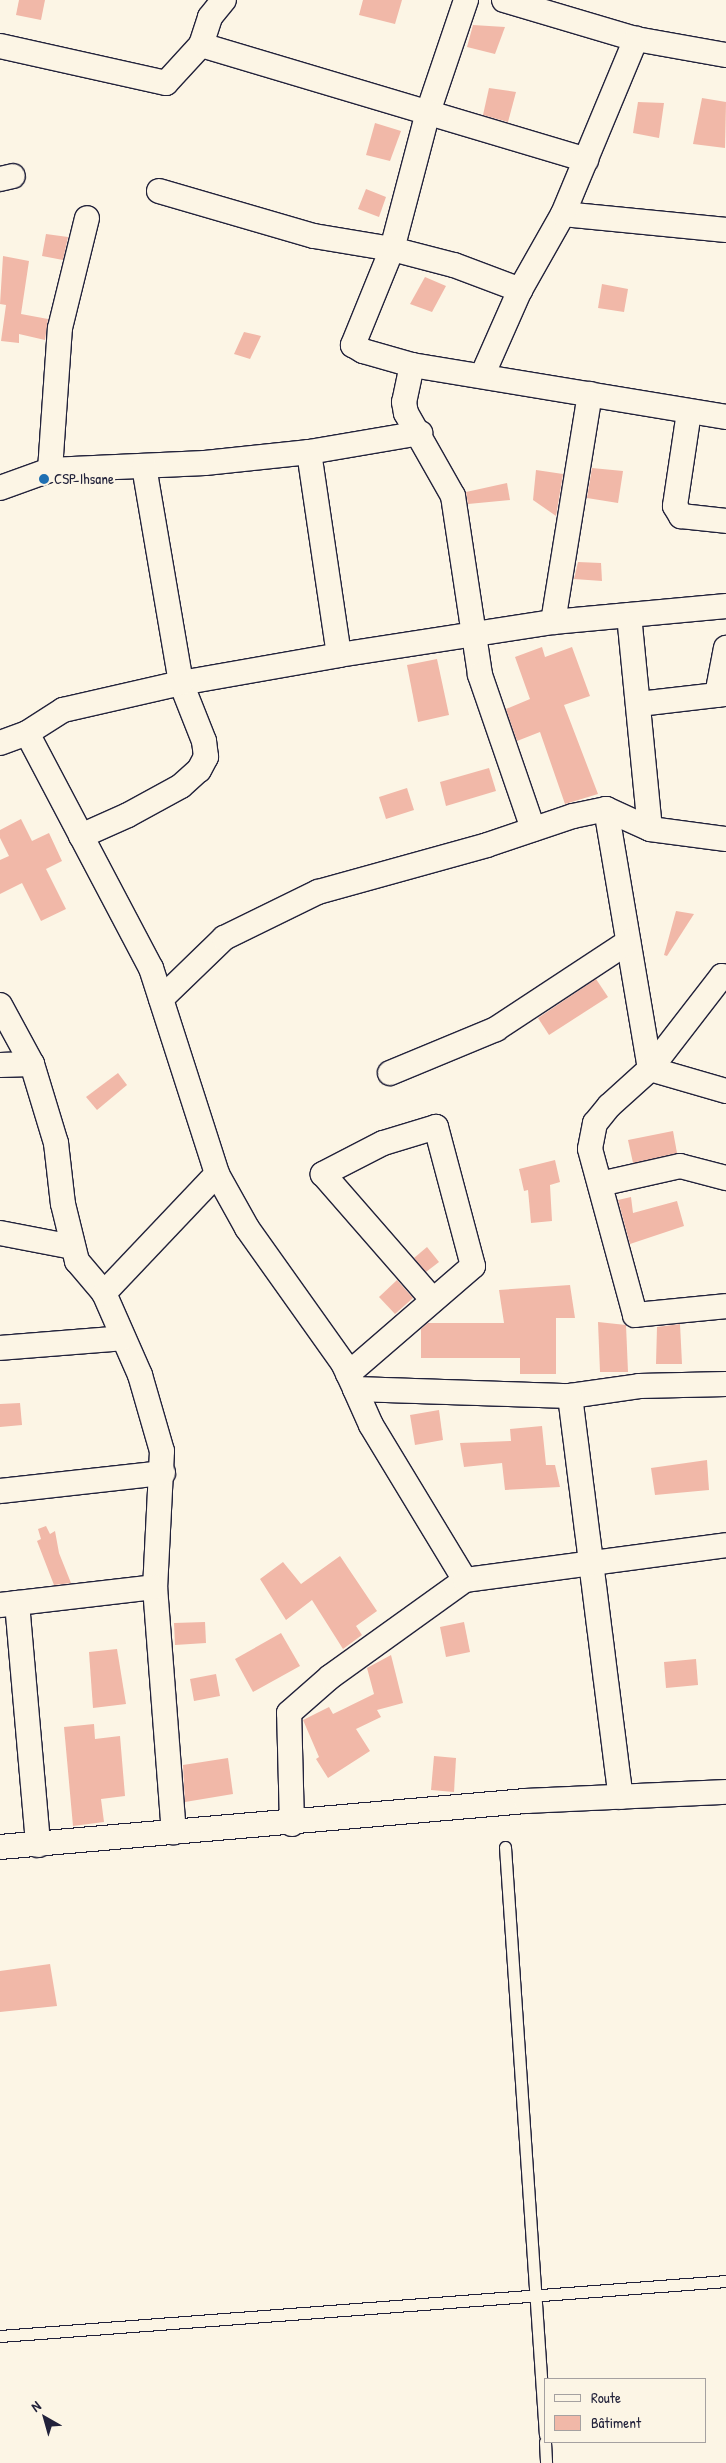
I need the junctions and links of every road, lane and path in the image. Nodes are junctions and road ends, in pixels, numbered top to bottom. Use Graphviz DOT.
graph roads {
  1 [pos="466,0"];
  2 [pos="504,0"];
  3 [pos="210,6"];
  4 [pos="636,38"];
  5 [pos="201,45"];
  6 [pos="0,46"];
  7 [pos="726,55"];
  8 [pos="428,112"];
  9 [pos="586,160"];
  10 [pos="159,191"];
  11 [pos="563,214"];
  12 [pos="87,218"];
  13 [pos="726,230"];
  14 [pos="392,249"];
  15 [pos="520,290"];
  16 [pos="412,365"];
  17 [pos="482,376"];
  18 [pos="590,394"];
  19 [pos="689,412"];
  20 [pos="726,417"];
  21 [pos="420,434"];
  22 [pos="309,452"];
  23 [pos="144,467"];
  24 [pos="50,470"];
  25 [pos="0,488"];
  26 [pos="726,522"];
  27 [pos="726,606"];
  28 [pos="629,615"];
  29 [pos="553,622"];
  30 [pos="472,635"];
  31 [pos="726,648"];
  32 [pos="339,654"];
  33 [pos="181,683"];
  34 [pos="722,695"];
  35 [pos="639,704"];
  36 [pos="27,733"];
  37 [pos="0,743"];
  38 [pos="606,809"];
  39 [pos="533,829"];
  40 [pos="650,829"];
  41 [pos="81,836"];
  42 [pos="726,839"];
  43 [pos="628,942"];
  44 [pos="726,977"];
  45 [pos="161,999"];
  46 [pos="0,1005"];
  47 [pos="32,1064"];
  48 [pos="0,1065"];
  49 [pos="650,1068"];
  50 [pos="390,1073"];
  51 [pos="726,1092"];
  52 [pos="217,1174"];
  53 [pos="726,1178"];
  54 [pos="600,1184"];
  55 [pos="0,1233"];
  56 [pos="73,1247"];
  57 [pos="104,1293"];
  58 [pos="432,1299"];
  59 [pos="726,1306"];
  60 [pos="123,1338"];
  61 [pos="0,1348"];
  62 [pos="351,1381"];
  63 [pos="726,1384"];
  64 [pos="570,1396"];
  65 [pos="163,1473"];
  66 [pos="0,1491"];
  67 [pos="726,1545"];
  68 [pos="593,1564"];
  69 [pos="465,1580"];
  70 [pos="155,1587"];
  71 [pos="8,1604"];
  72 [pos="726,1792"];
  73 [pos="622,1797"];
  74 [pos="292,1824"];
  75 [pos="174,1832"];
  76 [pos="38,1845"];
  77 [pos="0,1847"];
  78 [pos="505,1847"];
  79 [pos="726,2281"];
  80 [pos="538,2295"];
  81 [pos="0,2336"];
  82 [pos="544,2415"];
  83 [pos="545,2443"];
  84 [pos="546,2463"];
  1 -- 8 [label="street"];
  2 -- 4 [label="street"];
  3 -- 5 [label="street"];
  4 -- 7 [label="street"];
  4 -- 9 [label="street"];
  5 -- 6 [label="street"];
  5 -- 8 [label="street"];
  8 -- 9 [label="street"];
  8 -- 14 [label="street"];
  9 -- 11 [label="street"];
  10 -- 14 [label="street"];
  11 -- 13 [label="street"];
  11 -- 15 [label="street"];
  12 -- 24 [label="street"];
  14 -- 15 [label="street"];
  14 -- 16 [label="street"];
  15 -- 17 [label="street"];
  16 -- 17 [label="street"];
  16 -- 21 [label="street"];
  17 -- 18 [label="street"];
  18 -- 19 [label="street"];
  18 -- 29 [label="street"];
  19 -- 20 [label="street"];
  19 -- 26 [label="street"];
  21 -- 22 [label="street"];
  21 -- 30 [label="street"];
  22 -- 23 [label="street"];
  22 -- 32 [label="street"];
  23 -- 24 [label="street"];
  23 -- 33 [label="street"];
  24 -- 25 [label="street"];
  27 -- 28 [label="street"];
  28 -- 29 [label="street"];
  28 -- 35 [label="street"];
  29 -- 30 [label="street"];
  30 -- 32 [label="street"];
  30 -- 39 [label="street"];
  31 -- 34 [label="street"];
  32 -- 33 [label="street"];
  33 -- 36 [label="street"];
  33 -- 41 [label="street"];
  34 -- 35 [label="street"];
  35 -- 40 [label="street"];
  36 -- 37 [label="street"];
  36 -- 41 [label="street"];
  38 -- 39 [label="street"];
  38 -- 40 [label="street"];
  38 -- 43 [label="street"];
  39 -- 45 [label="street"];
  40 -- 42 [label="street"];
  41 -- 45 [label="street"];
  43 -- 49 [label="street"];
  43 -- 50 [label="street"];
  44 -- 49 [label="street"];
  45 -- 52 [label="street"];
  46 -- 47 [label="street"];
  47 -- 48 [label="street"];
  47 -- 56 [label="street"];
  49 -- 51 [label="street"];
  49 -- 54 [label="street"];
  52 -- 57 [label="street"];
  52 -- 62 [label="street"];
  53 -- 54 [label="street"];
  54 -- 59 [label="street"];
  55 -- 56 [label="street"];
  56 -- 57 [label="street"];
  57 -- 60 [label="street"];
  58 -- 58 [label="street"];
  58 -- 62 [label="street"];
  60 -- 61 [label="street"];
  60 -- 65 [label="street"];
  62 -- 64 [label="street"];
  62 -- 69 [label="street"];
  63 -- 64 [label="street"];
  64 -- 68 [label="street"];
  65 -- 66 [label="street"];
  65 -- 70 [label="street"];
  67 -- 68 [label="street"];
  68 -- 69 [label="street"];
  68 -- 73 [label="street"];
  69 -- 74 [label="street"];
  70 -- 71 [label="street"];
  70 -- 75 [label="street"];
  71 -- 76 [label="street"];
  72 -- 73 [label="street"];
  73 -- 74 [label="street"];
  74 -- 75 [label="street"];
  75 -- 76 [label="street"];
  76 -- 77 [label="street"];
  78 -- 80 [label="lane"];
  79 -- 80 [label="lane"];
  80 -- 81 [label="lane"];
  80 -- 82 [label="lane"];
  83 -- 84 [label="lane"];
}
